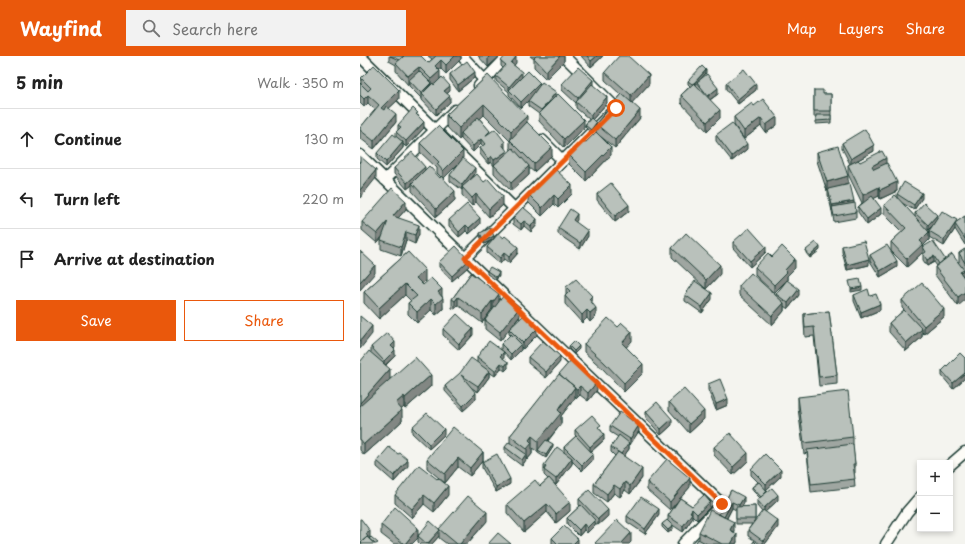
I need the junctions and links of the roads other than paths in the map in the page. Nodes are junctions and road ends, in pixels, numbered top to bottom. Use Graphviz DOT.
graph roads {
  1 [pos="360,56"];
  2 [pos="462,56"];
  3 [pos="508,56"];
  4 [pos="564,56"];
  5 [pos="484,80"];
  6 [pos="473,91"];
  7 [pos="495,91"];
  8 [pos="462,102"];
  9 [pos="435,130"];
  10 [pos="537,134"];
  11 [pos="360,155"];
  12 [pos="563,161"];
  13 [pos="385,180"];
  14 [pos="515,209"];
  15 [pos="465,258"];
  16 [pos="965,452"];
  17 [pos="953,462"];
  18 [pos="917,500"];
  19 [pos="683,544"];
  20 [pos="886,544"];
  1 -- 9 [label="street"];
  2 -- 5 [label="street"];
  3 -- 5 [label="street"];
  4 -- 12 [label="street"];
  5 -- 6 [label="street"];
  5 -- 7 [label="street"];
  8 -- 9 [label="street"];
  9 -- 13 [label="street"];
  9 -- 14 [label="street"];
  10 -- 12 [label="street"];
  11 -- 13 [label="street"];
  12 -- 14 [label="street"];
  13 -- 15 [label="street"];
  14 -- 15 [label="street"];
  15 -- 19 [label="street"];
  16 -- 17 [label="street"];
  18 -- 20 [label="street"];
}
